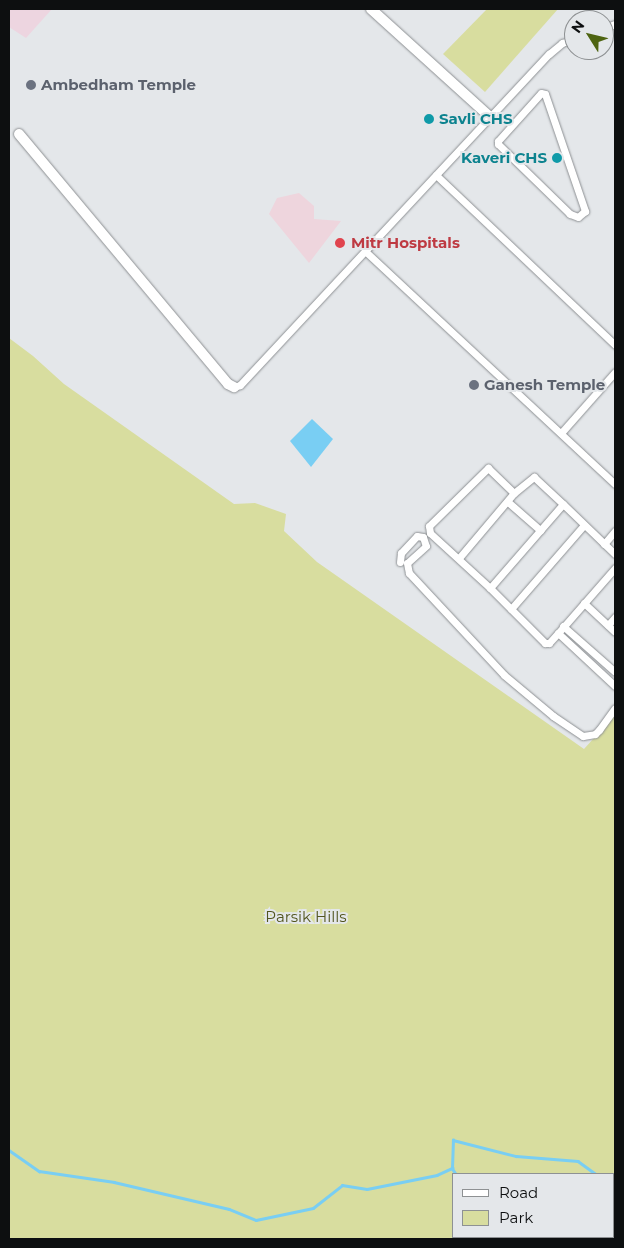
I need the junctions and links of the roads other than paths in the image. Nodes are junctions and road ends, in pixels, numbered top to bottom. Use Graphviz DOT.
graph roads {
  1 [pos="371,9"];
  2 [pos="564,44"];
  3 [pos="490,117"];
  4 [pos="19,134"];
  5 [pos="436,175"];
  6 [pos="543,187"];
  7 [pos="365,250"];
  8 [pos="615,344"];
  9 [pos="615,372"];
  10 [pos="234,387"];
  11 [pos="561,433"];
  12 [pos="615,484"];
  13 [pos="514,492"];
  14 [pos="508,502"];
  15 [pos="563,504"];
  16 [pos="584,525"];
  17 [pos="540,530"];
  18 [pos="615,531"];
  19 [pos="604,544"];
  20 [pos="615,554"];
  21 [pos="458,558"];
  22 [pos="400,562"];
  23 [pos="615,568"];
  24 [pos="490,588"];
  25 [pos="584,603"];
  26 [pos="510,609"];
  27 [pos="615,617"];
  28 [pos="608,625"];
  29 [pos="563,626"];
  30 [pos="615,632"];
  31 [pos="558,633"];
  32 [pos="615,672"];
  33 [pos="615,686"];
  34 [pos="615,708"];
  1 -- 3 [label="street"];
  2 -- 3 [label="street"];
  3 -- 5 [label="street"];
  4 -- 10 [label="street"];
  5 -- 7 [label="street"];
  5 -- 8 [label="street"];
  6 -- 6 [label="street"];
  7 -- 10 [label="street"];
  7 -- 11 [label="street"];
  9 -- 11 [label="street"];
  11 -- 12 [label="street"];
  13 -- 14 [label="street"];
  13 -- 15 [label="street"];
  13 -- 21 [label="street"];
  14 -- 17 [label="street"];
  14 -- 21 [label="street"];
  15 -- 16 [label="street"];
  15 -- 17 [label="street"];
  16 -- 19 [label="street"];
  16 -- 26 [label="street"];
  17 -- 24 [label="street"];
  18 -- 19 [label="street"];
  19 -- 20 [label="street"];
  21 -- 24 [label="street"];
  22 -- 34 [label="street"];
  23 -- 25 [label="street"];
  24 -- 26 [label="street"];
  25 -- 28 [label="street"];
  25 -- 29 [label="street"];
  26 -- 31 [label="street"];
  27 -- 28 [label="street"];
  28 -- 30 [label="street"];
  29 -- 31 [label="street"];
  29 -- 32 [label="street"];
  31 -- 33 [label="street"];
}
